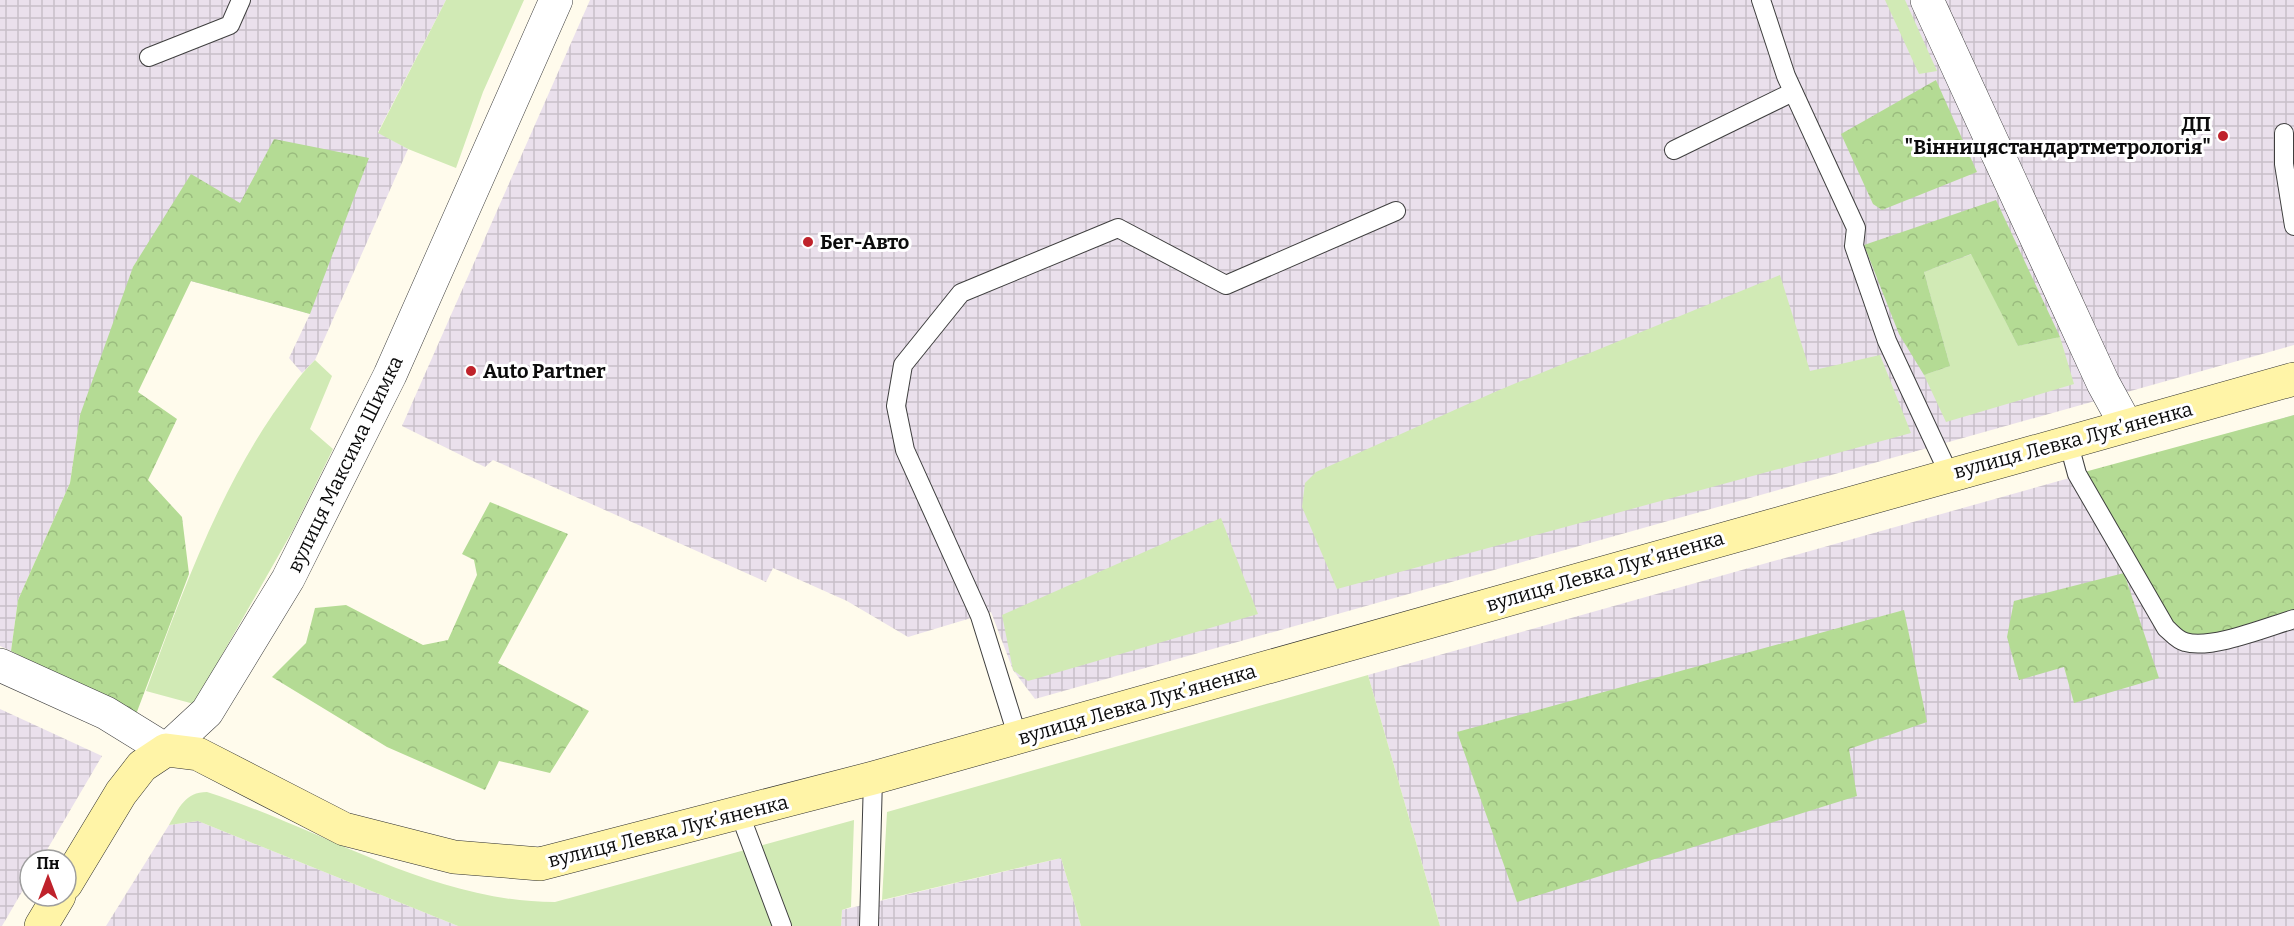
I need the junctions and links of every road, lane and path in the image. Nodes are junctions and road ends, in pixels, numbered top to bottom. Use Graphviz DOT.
graph roads {
  1 [pos="241,0"];
  2 [pos="556,0"];
  3 [pos="1761,0"];
  4 [pos="1927,0"];
  5 [pos="149,57"];
  6 [pos="1793,92"];
  7 [pos="2284,133"];
  8 [pos="1674,150"];
  9 [pos="1396,211"];
  10 [pos="2294,226"];
  11 [pos="2294,379"];
  12 [pos="2126,425"];
  13 [pos="2068,441"];
  14 [pos="1949,474"];
  15 [pos="2294,619"];
  16 [pos="0,665"];
  17 [pos="1018,738"];
  18 [pos="166,750"];
  19 [pos="873,778"];
  20 [pos="739,812"];
  21 [pos="78,864"];
  22 [pos="52,908"];
  23 [pos="41,926"];
  24 [pos="782,926"];
  25 [pos="869,926"];
  1 -- 5 [label="lane"];
  2 -- 18 [label="street, вулиця Максима Шимка"];
  3 -- 6 [label="lane"];
  4 -- 12 [label="street"];
  6 -- 8 [label="lane"];
  6 -- 14 [label="lane"];
  7 -- 10 [label="lane"];
  9 -- 17 [label="lane"];
  11 -- 12 [label="main road, вулиця Левка Лукʼяненка"];
  12 -- 13 [label="main road, вулиця Левка Лукʼяненка"];
  13 -- 14 [label="main road, вулиця Левка Лукʼяненка"];
  13 -- 15 [label="lane"];
  14 -- 17 [label="main road, вулиця Левка Лукʼяненка"];
  16 -- 18 [label="street, вулиця Левка Лукʼяненка"];
  17 -- 19 [label="main road, вулиця Левка Лукʼяненка"];
  18 -- 20 [label="main road, вулиця Левка Лукʼяненка"];
  18 -- 21 [label="main road, вулиця Максима Шимка"];
  19 -- 20 [label="main road, вулиця Левка Лукʼяненка"];
  19 -- 25 [label="lane"];
  20 -- 24 [label="lane"];
  22 -- 23 [label="main road"];
}
